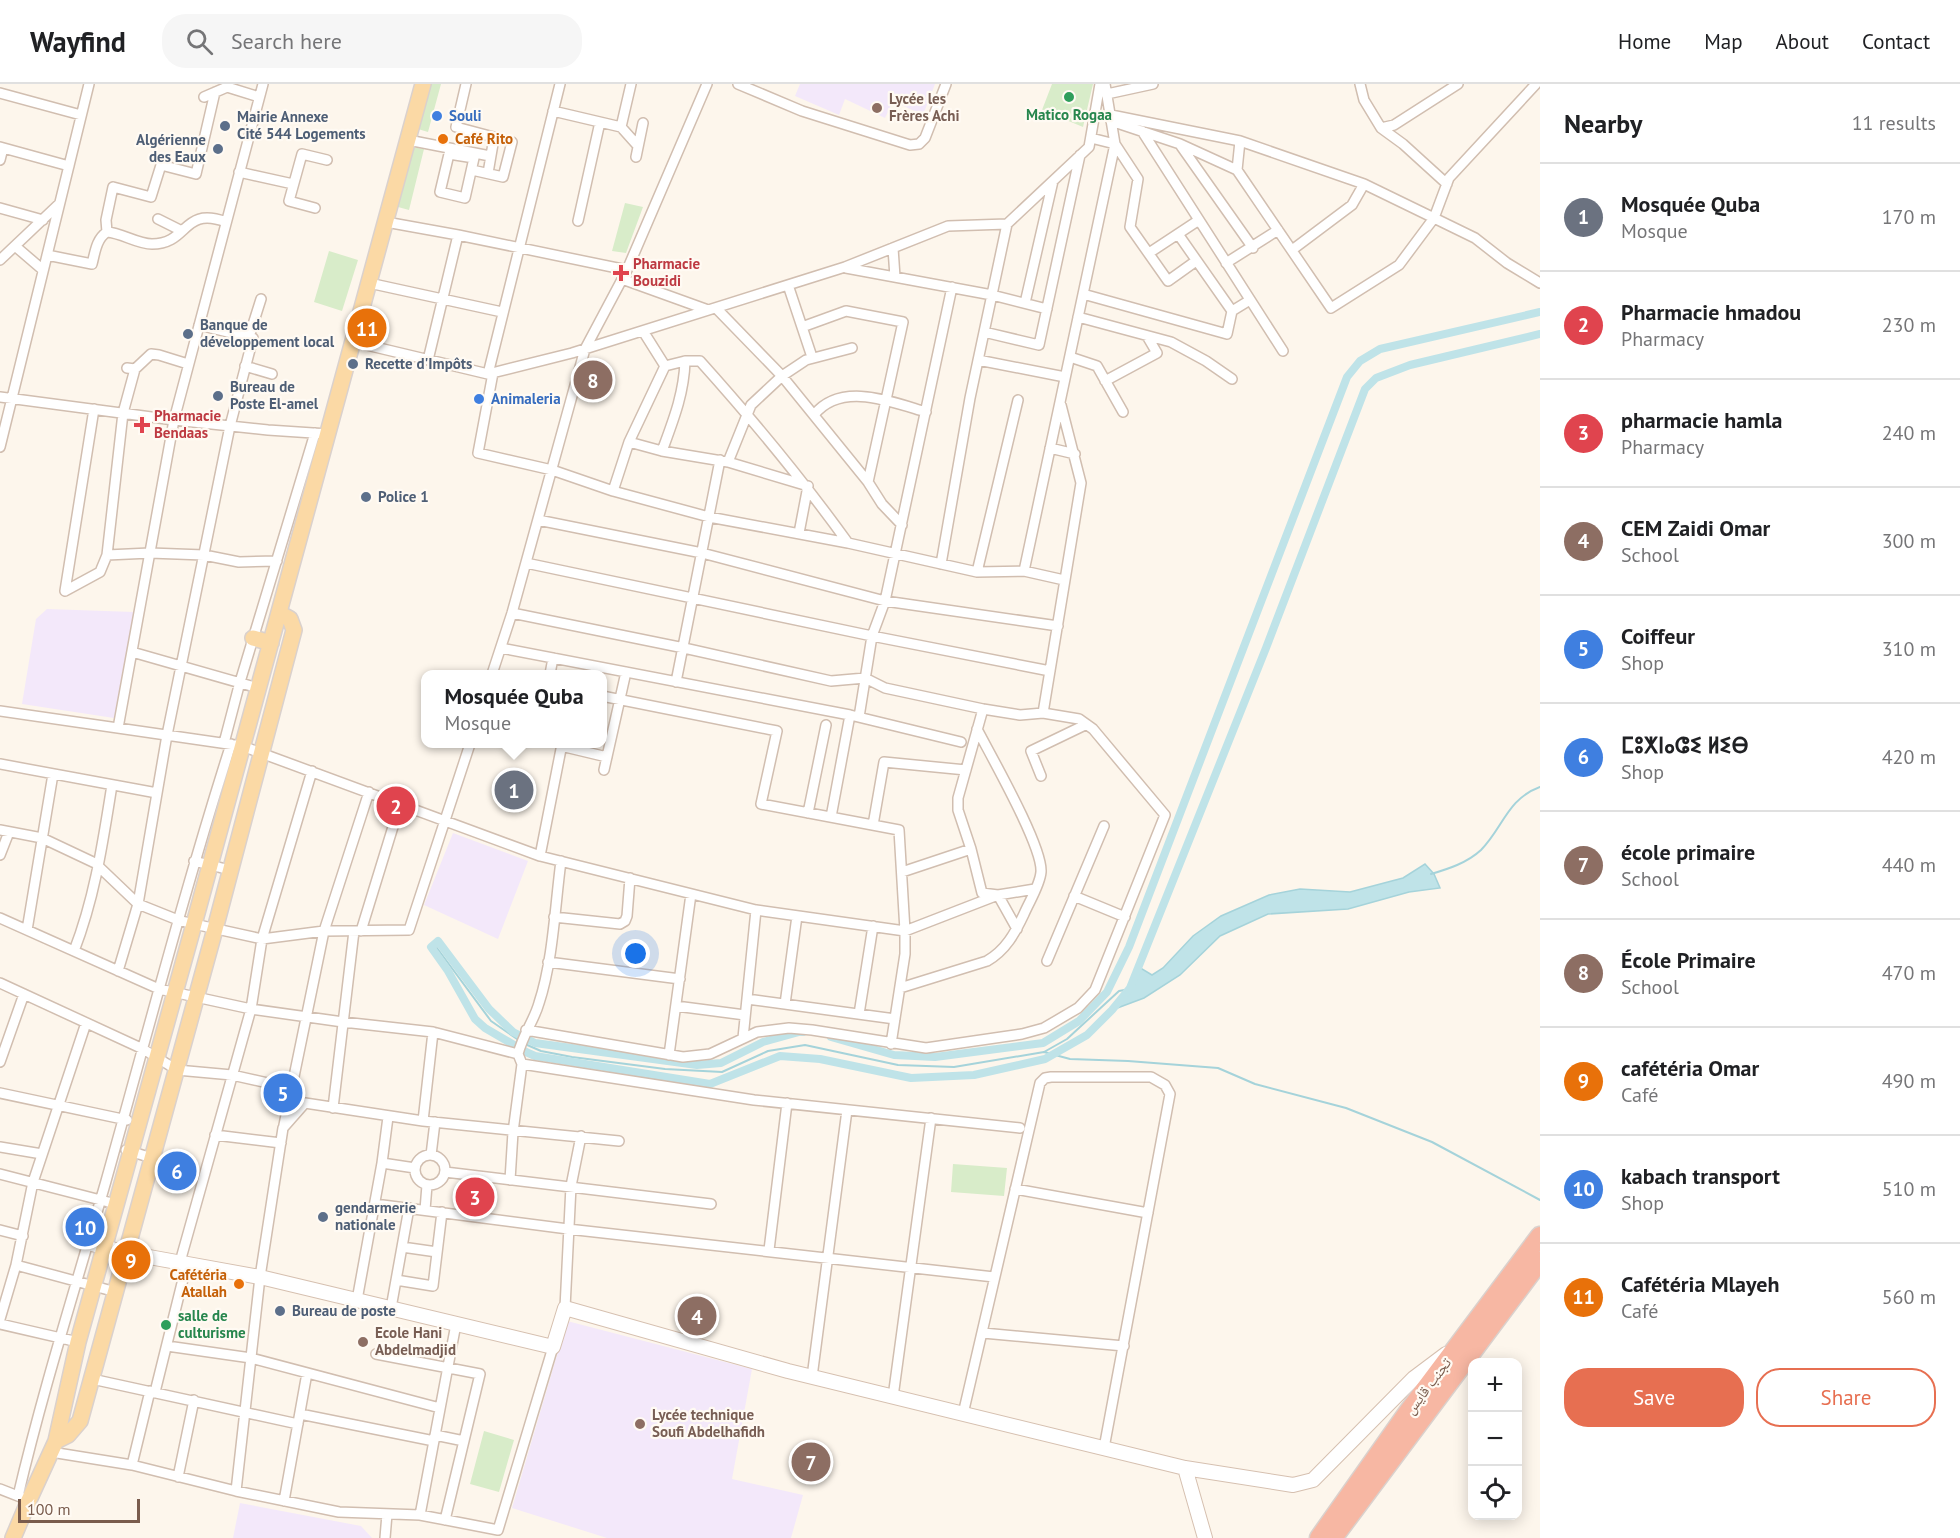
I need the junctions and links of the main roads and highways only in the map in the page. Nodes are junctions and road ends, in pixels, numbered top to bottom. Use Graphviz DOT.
graph roads {
  1 [pos="423,84"];
  2 [pos="279,613"];
  3 [pos="253,638"];
  4 [pos="271,643"];
  5 [pos="1540,1236"];
  6 [pos="1540,1261"];
  7 [pos="69,1381"];
  8 [pos="91,1382"];
  9 [pos="54,1446"];
  10 [pos="13,1538"];
  11 [pos="1319,1538"];
  12 [pos="1334,1538"];
  1 -- 2 [label="main road"];
  2 -- 4 [label="main road"];
  2 -- 8 [label="main road"];
  3 -- 4 [label="main road"];
  4 -- 7 [label="main road"];
  5 -- 11 [label="highway, تجنب قايس"];
  6 -- 12 [label="highway, تجنب قايس"];
  7 -- 8 [label="main road"];
  7 -- 9 [label="main road"];
  8 -- 9 [label="main road"];
  9 -- 10 [label="main road"];
}
